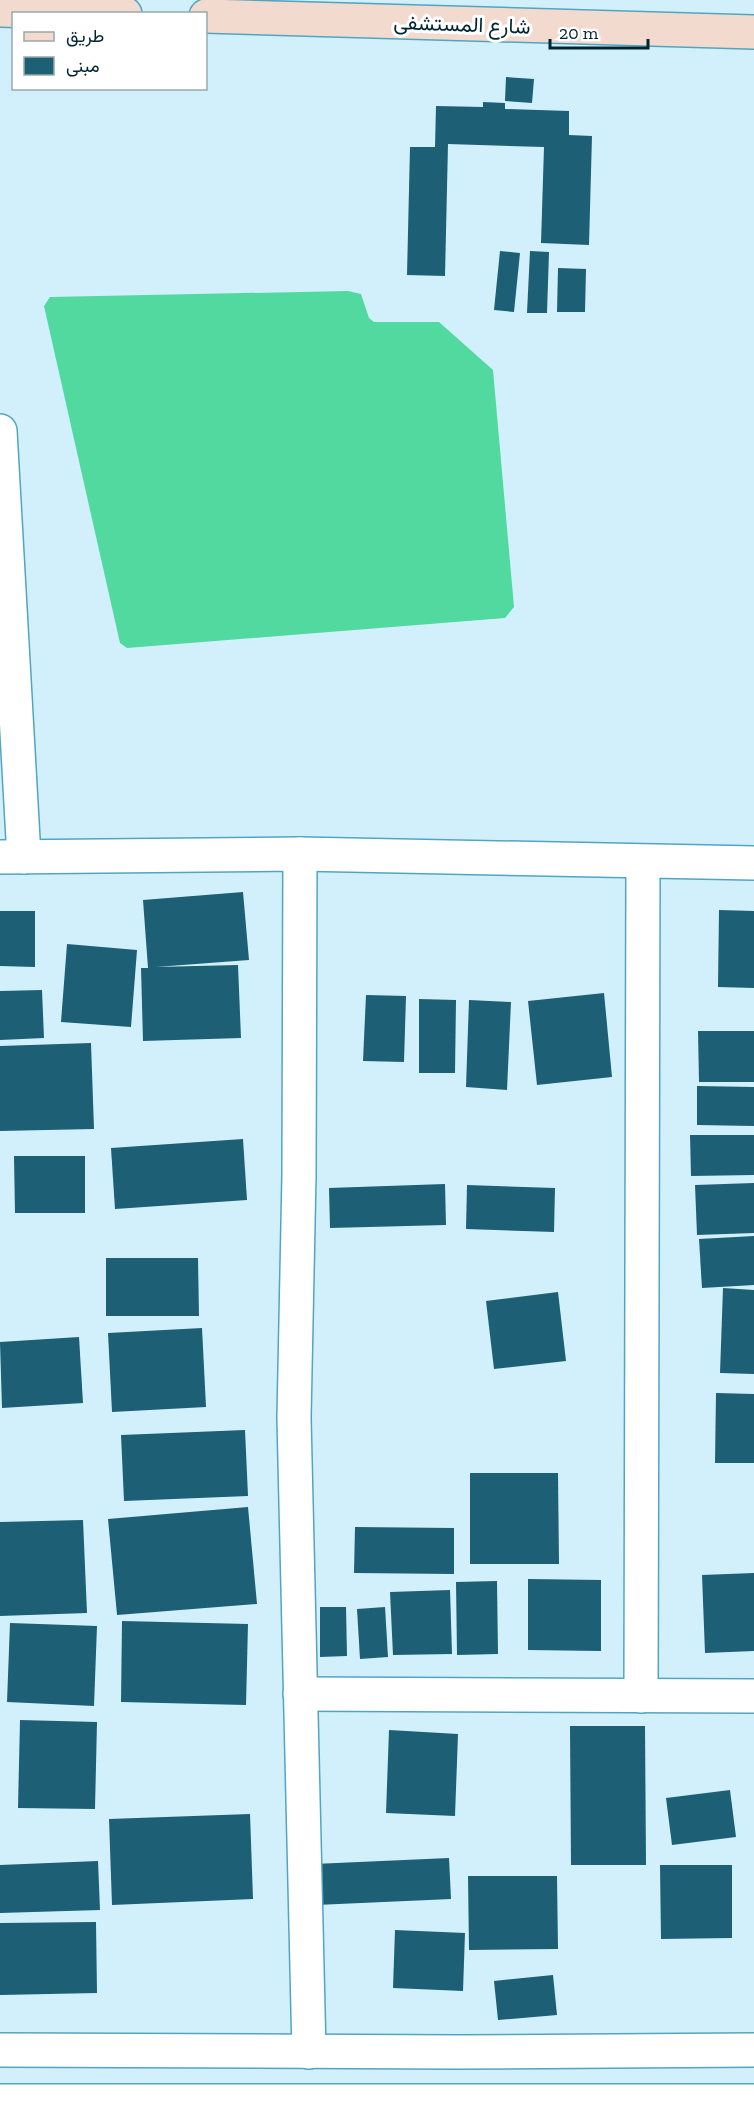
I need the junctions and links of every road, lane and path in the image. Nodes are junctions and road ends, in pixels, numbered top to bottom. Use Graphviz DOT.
graph roads {
  1 [pos="0,10"];
  2 [pos="62,12"];
  3 [pos="207,16"];
  4 [pos="754,32"];
  5 [pos="0,431"];
  6 [pos="300,854"];
  7 [pos="12,857"];
  8 [pos="643,862"];
  9 [pos="754,863"];
  10 [pos="300,1695"];
  11 [pos="641,1696"];
  12 [pos="754,1696"];
  13 [pos="0,2050"];
  14 [pos="754,2050"];
  15 [pos="309,2052"];
  16 [pos="0,2101"];
  17 [pos="754,2101"];
  18 [pos="310,2104"];
  19 [pos="676,2104"];
  1 -- 2 [label="street"];
  3 -- 4 [label="street, شارع المستشفى"];
  5 -- 7 [label="street"];
  6 -- 7 [label="street"];
  6 -- 8 [label="street"];
  6 -- 10 [label="street"];
  8 -- 9 [label="street"];
  8 -- 11 [label="street"];
  10 -- 11 [label="street"];
  10 -- 15 [label="street"];
  11 -- 12 [label="street"];
  13 -- 15 [label="street"];
  14 -- 15 [label="street"];
  16 -- 18 [label="street"];
  17 -- 19 [label="street"];
  18 -- 19 [label="street"];
}
